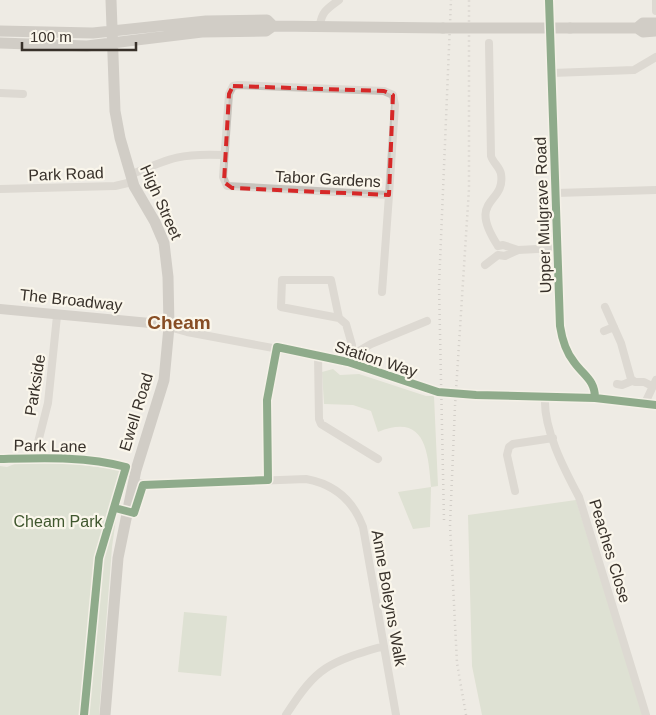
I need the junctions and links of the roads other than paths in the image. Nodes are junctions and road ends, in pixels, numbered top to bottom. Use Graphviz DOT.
graph roads {
  1 [pos="111,0"];
  2 [pos="339,0"];
  3 [pos="549,0"];
  4 [pos="656,0"];
  5 [pos="656,11"];
  6 [pos="656,23"];
  7 [pos="273,26"];
  8 [pos="320,26"];
  9 [pos="637,28"];
  10 [pos="0,31"];
  11 [pos="112,31"];
  12 [pos="656,31"];
  13 [pos="0,43"];
  14 [pos="489,43"];
  15 [pos="113,44"];
  16 [pos="656,57"];
  17 [pos="552,73"];
  18 [pos="0,93"];
  19 [pos="23,94"];
  20 [pos="224,155"];
  21 [pos="131,178"];
  22 [pos="0,189"];
  23 [pos="656,190"];
  24 [pos="556,193"];
  25 [pos="389,195"];
  26 [pos="495,242"];
  27 [pos="557,248"];
  28 [pos="518,250"];
  29 [pos="498,255"];
  30 [pos="485,265"];
  31 [pos="382,292"];
  32 [pos="0,308"];
  33 [pos="605,308"];
  34 [pos="57,316"];
  35 [pos="339,318"];
  36 [pos="427,321"];
  37 [pos="169,327"];
  38 [pos="614,327"];
  39 [pos="604,331"];
  40 [pos="277,347"];
  41 [pos="318,355"];
  42 [pos="350,358"];
  43 [pos="632,381"];
  44 [pos="654,383"];
  45 [pos="617,384"];
  46 [pos="438,392"];
  47 [pos="463,395"];
  48 [pos="545,396"];
  49 [pos="595,398"];
  50 [pos="645,404"];
  51 [pos="656,405"];
  52 [pos="554,438"];
  53 [pos="34,458"];
  54 [pos="0,459"];
  55 [pos="378,459"];
  56 [pos="99,461"];
  57 [pos="268,480"];
  58 [pos="133,482"];
  59 [pos="515,490"];
  60 [pos="384,646"];
  61 [pos="105,715"];
  62 [pos="286,715"];
  63 [pos="396,715"];
  64 [pos="646,715"];
  1 -- 11 [label="highway, High Street"];
  2 -- 8 [label="street"];
  3 -- 17 [label="street, Upper Mulgrave Road"];
  4 -- 5 [label="street"];
  6 -- 9 [label="highway"];
  7 -- 8 [label="highway"];
  7 -- 11 [label="highway"];
  7 -- 15 [label="highway"];
  8 -- 9 [label="highway, bridge"];
  9 -- 12 [label="highway"];
  10 -- 11 [label="highway"];
  11 -- 15 [label="highway, High Street"];
  13 -- 15 [label="highway"];
  14 -- 26 [label="street"];
  15 -- 21 [label="highway, High Street"];
  16 -- 17 [label="street"];
  17 -- 24 [label="street, Upper Mulgrave Road"];
  18 -- 19 [label="street"];
  20 -- 21 [label="street, Park Road"];
  20 -- 25 [label="street, Tabor Gardens"];
  20 -- 25 [label="street, Tabor Gardens"];
  21 -- 22 [label="street, Park Road"];
  21 -- 37 [label="highway, High Street"];
  23 -- 24 [label="street"];
  24 -- 27 [label="street, Upper Mulgrave Road"];
  25 -- 31 [label="street"];
  26 -- 28 [label="street"];
  26 -- 29 [label="street"];
  27 -- 28 [label="street"];
  27 -- 49 [label="street, Upper Mulgrave Road"];
  28 -- 29 [label="street"];
  29 -- 30 [label="street"];
  32 -- 34 [label="main road, The Broadway"];
  33 -- 38 [label="street"];
  34 -- 37 [label="main road, The Broadway"];
  34 -- 53 [label="street, Parkside"];
  35 -- 35 [label="street"];
  35 -- 42 [label="street"];
  36 -- 42 [label="street"];
  37 -- 40 [label="street, Station Way"];
  37 -- 58 [label="highway, Ewell Road"];
  38 -- 39 [label="street"];
  38 -- 43 [label="street"];
  40 -- 41 [label="street, Station Way"];
  40 -- 57 [label="street"];
  41 -- 42 [label="street, Station Way"];
  41 -- 55 [label="street"];
  42 -- 46 [label="street, Station Way"];
  43 -- 44 [label="street"];
  43 -- 45 [label="street"];
  44 -- 50 [label="street"];
  47 -- 48 [label="street"];
  48 -- 49 [label="street"];
  48 -- 52 [label="street, Peaches Close"];
  49 -- 50 [label="street"];
  50 -- 51 [label="street"];
  52 -- 59 [label="street"];
  52 -- 64 [label="street, Peaches Close"];
  53 -- 54 [label="street, Park Lane"];
  53 -- 56 [label="street, Park Lane"];
  57 -- 58 [label="street, Anne Boleyns Walk"];
  57 -- 60 [label="street, Anne Boleyns Walk"];
  58 -- 61 [label="highway, Ewell Road"];
  60 -- 62 [label="street"];
  60 -- 63 [label="street, Anne Boleyns Walk"];
}
